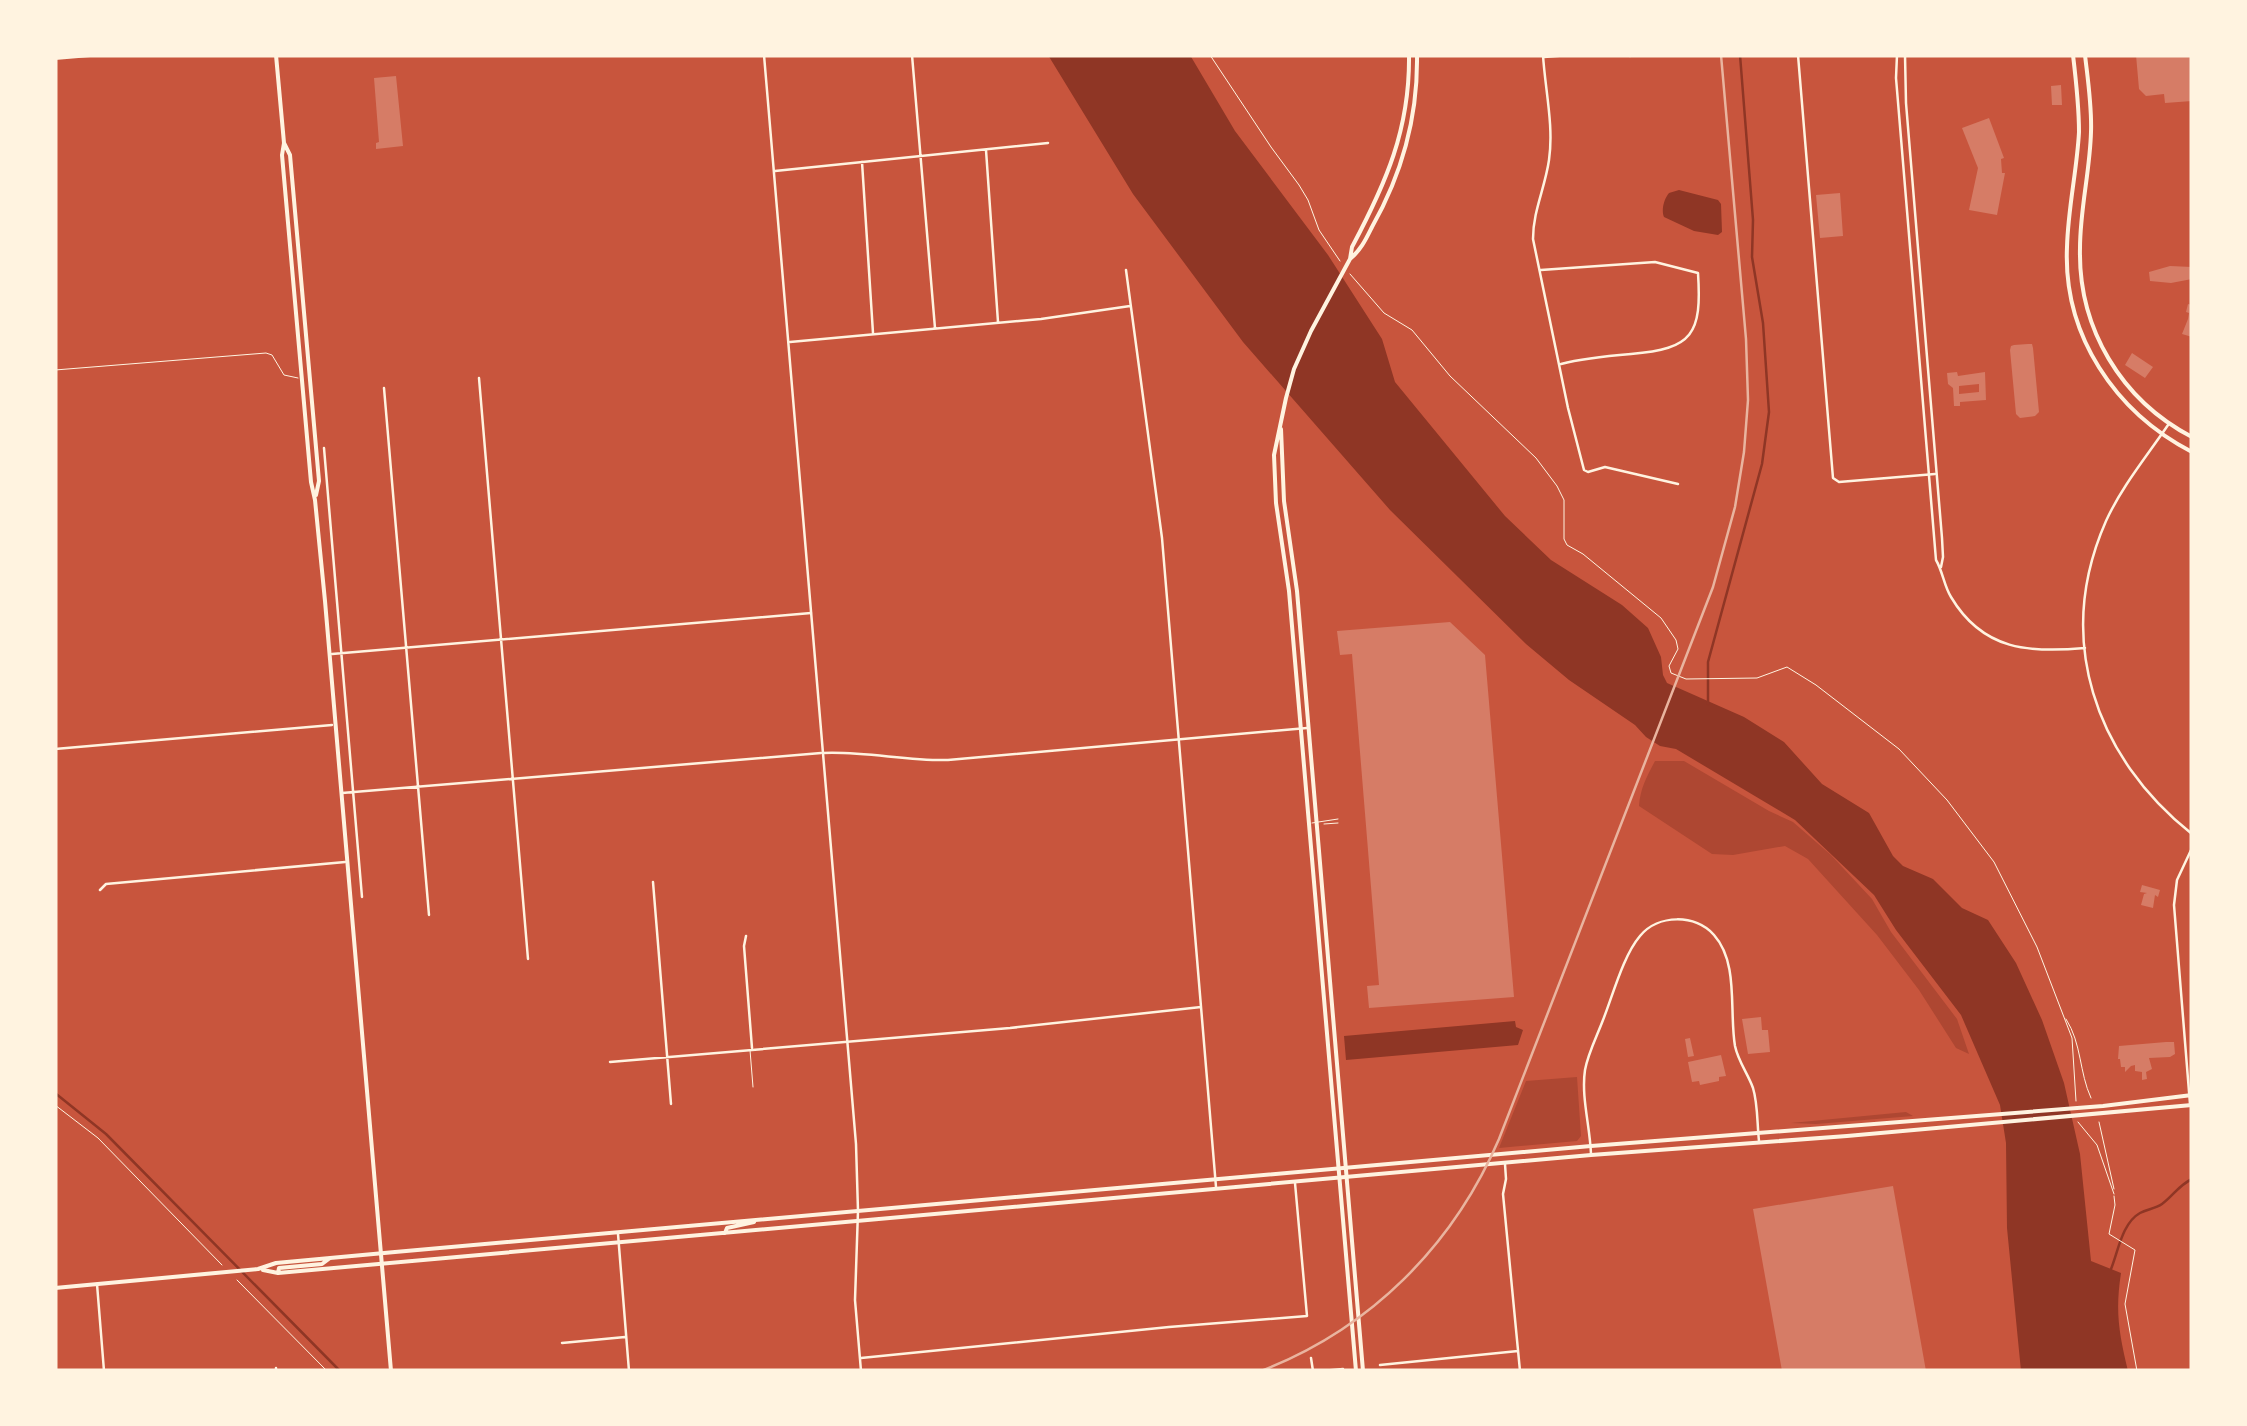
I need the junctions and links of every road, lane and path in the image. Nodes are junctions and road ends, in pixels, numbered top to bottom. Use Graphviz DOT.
graph roads {
  1 [pos="90,55"];
  2 [pos="276,55"];
  3 [pos="764,55"];
  4 [pos="912,55"];
  5 [pos="1210,55"];
  6 [pos="1409,55"];
  7 [pos="1418,55"];
  8 [pos="1569,55"];
  9 [pos="1798,55"];
  10 [pos="1897,55"];
  11 [pos="1906,55"];
  12 [pos="2074,55"];
  13 [pos="2086,55"];
  14 [pos="1543,56"];
  15 [pos="55,58"];
  16 [pos="284,143"];
  17 [pos="1048,144"];
  18 [pos="986,149"];
  19 [pos="920,156"];
  20 [pos="862,162"];
  21 [pos="774,171"];
  22 [pos="1382,188"];
  23 [pos="1390,191"];
  24 [pos="1350,259"];
  25 [pos="1126,270"];
  26 [pos="1539,270"];
  27 [pos="1131,306"];
  28 [pos="998,324"];
  29 [pos="935,329"];
  30 [pos="873,334"];
  31 [pos="788,342"];
  32 [pos="1559,364"];
  33 [pos="55,370"];
  34 [pos="301,378"];
  35 [pos="479,378"];
  36 [pos="384,388"];
  37 [pos="1281,419"];
  38 [pos="2169,424"];
  39 [pos="2162,434"];
  40 [pos="2192,437"];
  41 [pos="324,448"];
  42 [pos="2192,452"];
  43 [pos="1929,474"];
  44 [pos="1936,474"];
  45 [pos="1678,484"];
  46 [pos="315,500"];
  47 [pos="1290,534"];
  48 [pos="1282,536"];
  49 [pos="1941,568"];
  50 [pos="811,612"];
  51 [pos="501,640"];
  52 [pos="407,648"];
  53 [pos="2085,648"];
  54 [pos="330,654"];
  55 [pos="341,654"];
  56 [pos="1295,662"];
  57 [pos="1303,662"];
  58 [pos="336,725"];
  59 [pos="1301,728"];
  60 [pos="1309,728"];
  61 [pos="1179,740"];
  62 [pos="55,750"];
  63 [pos="823,753"];
  64 [pos="512,777"];
  65 [pos="418,786"];
  66 [pos="353,792"];
  67 [pos="342,793"];
  68 [pos="1338,821"];
  69 [pos="1319,823"];
  70 [pos="1308,824"];
  71 [pos="2192,834"];
  72 [pos="2192,848"];
  73 [pos="348,862"];
  74 [pos="653,882"];
  75 [pos="100,890"];
  76 [pos="362,897"];
  77 [pos="429,915"];
  78 [pos="746,936"];
  79 [pos="528,959"];
  80 [pos="1201,1007"];
  81 [pos="1332,1013"];
  82 [pos="1324,1014"];
  83 [pos="848,1040"];
  84 [pos="751,1050"];
  85 [pos="667,1057"];
  86 [pos="610,1062"];
  87 [pos="754,1086"];
  88 [pos="2191,1096"];
  89 [pos="2093,1102"];
  90 [pos="670,1104"];
  91 [pos="55,1105"];
  92 [pos="2191,1105"];
  93 [pos="2098,1119"];
  94 [pos="1758,1134"];
  95 [pos="1759,1142"];
  96 [pos="1591,1146"];
  97 [pos="1591,1155"];
  98 [pos="1505,1164"];
  99 [pos="1337,1168"];
  100 [pos="1345,1168"];
  101 [pos="1338,1178"];
  102 [pos="1346,1178"];
  103 [pos="1216,1179"];
  104 [pos="1295,1182"];
  105 [pos="1216,1189"];
  106 [pos="858,1211"];
  107 [pos="764,1219"];
  108 [pos="858,1221"];
  109 [pos="618,1232"];
  110 [pos="725,1233"];
  111 [pos="619,1242"];
  112 [pos="381,1253"];
  113 [pos="330,1258"];
  114 [pos="382,1262"];
  115 [pos="258,1269"];
  116 [pos="278,1273"];
  117 [pos="97,1284"];
  118 [pos="55,1288"];
  119 [pos="626,1336"];
  120 [pos="562,1343"];
  121 [pos="1518,1351"];
  122 [pos="860,1358"];
  123 [pos="1311,1358"];
  124 [pos="1380,1365"];
  125 [pos="1343,1369"];
  126 [pos="104,1371"];
  127 [pos="327,1371"];
  128 [pos="391,1371"];
  129 [pos="630,1371"];
  130 [pos="861,1371"];
  131 [pos="1313,1371"];
  132 [pos="1322,1371"];
  133 [pos="1356,1371"];
  134 [pos="1364,1371"];
  135 [pos="1520,1371"];
  136 [pos="2136,1371"];
  1 -- 15 [label="main road"];
  2 -- 16 [label="main road"];
  3 -- 21 [label="street"];
  4 -- 19 [label="street"];
  5 -- 89 [label="path"];
  6 -- 22 [label="main road"];
  7 -- 23 [label="main road"];
  8 -- 14 [label="street"];
  9 -- 43 [label="street"];
  10 -- 43 [label="street"];
  11 -- 44 [label="street"];
  12 -- 39 [label="main road"];
  13 -- 38 [label="main road"];
  14 -- 26 [label="street"];
  16 -- 34 [label="main road"];
  16 -- 46 [label="main road"];
  17 -- 18 [label="street"];
  18 -- 19 [label="street"];
  18 -- 28 [label="street"];
  19 -- 20 [label="street"];
  19 -- 29 [label="street"];
  20 -- 21 [label="street"];
  20 -- 30 [label="street"];
  21 -- 31 [label="street"];
  22 -- 23 [label="main road"];
  22 -- 24 [label="main road"];
  23 -- 24 [label="main road"];
  24 -- 37 [label="main road"];
  25 -- 27 [label="street"];
  26 -- 32 [label="street"];
  26 -- 32 [label="street"];
  27 -- 28 [label="street"];
  27 -- 61 [label="street"];
  28 -- 29 [label="street"];
  29 -- 30 [label="street"];
  30 -- 31 [label="street"];
  31 -- 50 [label="street"];
  32 -- 45 [label="street"];
  33 -- 34 [label="lane"];
  34 -- 46 [label="main road"];
  35 -- 51 [label="street"];
  36 -- 52 [label="street"];
  37 -- 47 [label="main road"];
  37 -- 48 [label="main road"];
  38 -- 39 [label="street"];
  38 -- 40 [label="main road"];
  39 -- 42 [label="main road"];
  39 -- 53 [label="street"];
  41 -- 55 [label="street"];
  43 -- 44 [label="street"];
  43 -- 49 [label="street"];
  44 -- 49 [label="street"];
  46 -- 54 [label="main road"];
  47 -- 48 [label="main road"];
  47 -- 57 [label="main road"];
  48 -- 56 [label="main road"];
  49 -- 53 [label="street"];
  50 -- 51 [label="street"];
  50 -- 63 [label="street"];
  51 -- 52 [label="street"];
  51 -- 64 [label="street"];
  52 -- 55 [label="street"];
  52 -- 65 [label="street"];
  53 -- 71 [label="street"];
  54 -- 55 [label="street"];
  54 -- 58 [label="main road"];
  55 -- 66 [label="street"];
  56 -- 57 [label="main road"];
  56 -- 59 [label="main road"];
  57 -- 60 [label="main road"];
  58 -- 62 [label="street"];
  58 -- 67 [label="main road"];
  59 -- 60 [label="street"];
  59 -- 61 [label="street"];
  59 -- 70 [label="main road"];
  60 -- 69 [label="main road"];
  61 -- 63 [label="street"];
  61 -- 80 [label="street"];
  63 -- 64 [label="street"];
  63 -- 83 [label="street"];
  64 -- 65 [label="street"];
  64 -- 79 [label="street"];
  65 -- 66 [label="street"];
  65 -- 77 [label="street"];
  66 -- 67 [label="street"];
  66 -- 76 [label="street"];
  67 -- 73 [label="main road"];
  68 -- 69 [label="lane"];
  69 -- 70 [label="lane"];
  69 -- 81 [label="main road"];
  70 -- 82 [label="main road"];
  72 -- 88 [label="street"];
  73 -- 75 [label="street"];
  73 -- 112 [label="main road"];
  74 -- 85 [label="street"];
  78 -- 84 [label="street"];
  80 -- 83 [label="street"];
  80 -- 103 [label="street"];
  81 -- 82 [label="main road"];
  81 -- 100 [label="main road"];
  82 -- 99 [label="main road"];
  83 -- 84 [label="street"];
  83 -- 106 [label="street"];
  84 -- 85 [label="street"];
  84 -- 87 [label="lane"];
  85 -- 86 [label="street"];
  85 -- 90 [label="street"];
  88 -- 92 [label="street"];
  88 -- 94 [label="main road"];
  91 -- 127 [label="path"];
  92 -- 95 [label="main road"];
  93 -- 136 [label="path"];
  94 -- 95 [label="street"];
  94 -- 96 [label="main road"];
  94 -- 96 [label="street"];
  95 -- 97 [label="main road"];
  96 -- 97 [label="street"];
  96 -- 100 [label="main road"];
  97 -- 98 [label="main road"];
  98 -- 102 [label="main road"];
  98 -- 121 [label="street"];
  99 -- 100 [label="main road"];
  99 -- 101 [label="main road"];
  99 -- 103 [label="main road"];
  100 -- 102 [label="main road"];
  101 -- 102 [label="main road"];
  101 -- 104 [label="main road"];
  101 -- 133 [label="main road"];
  102 -- 134 [label="main road"];
  103 -- 105 [label="street"];
  103 -- 106 [label="main road"];
  104 -- 105 [label="main road"];
  104 -- 122 [label="street"];
  105 -- 108 [label="main road"];
  106 -- 107 [label="main road"];
  106 -- 108 [label="street"];
  107 -- 109 [label="main road"];
  107 -- 110 [label="main road"];
  108 -- 110 [label="main road"];
  108 -- 122 [label="street"];
  109 -- 111 [label="street"];
  109 -- 112 [label="main road"];
  110 -- 111 [label="main road"];
  111 -- 114 [label="main road"];
  111 -- 119 [label="street"];
  112 -- 113 [label="main road"];
  112 -- 114 [label="main road"];
  113 -- 115 [label="main road"];
  113 -- 116 [label="main road"];
  114 -- 116 [label="main road"];
  114 -- 128 [label="main road"];
  115 -- 116 [label="main road"];
  115 -- 117 [label="main road"];
  117 -- 118 [label="main road"];
  117 -- 126 [label="street"];
  119 -- 120 [label="street"];
  119 -- 129 [label="street"];
  121 -- 124 [label="street"];
  121 -- 135 [label="street"];
  122 -- 130 [label="street"];
  123 -- 131 [label="street"];
  125 -- 132 [label="street"];
}
